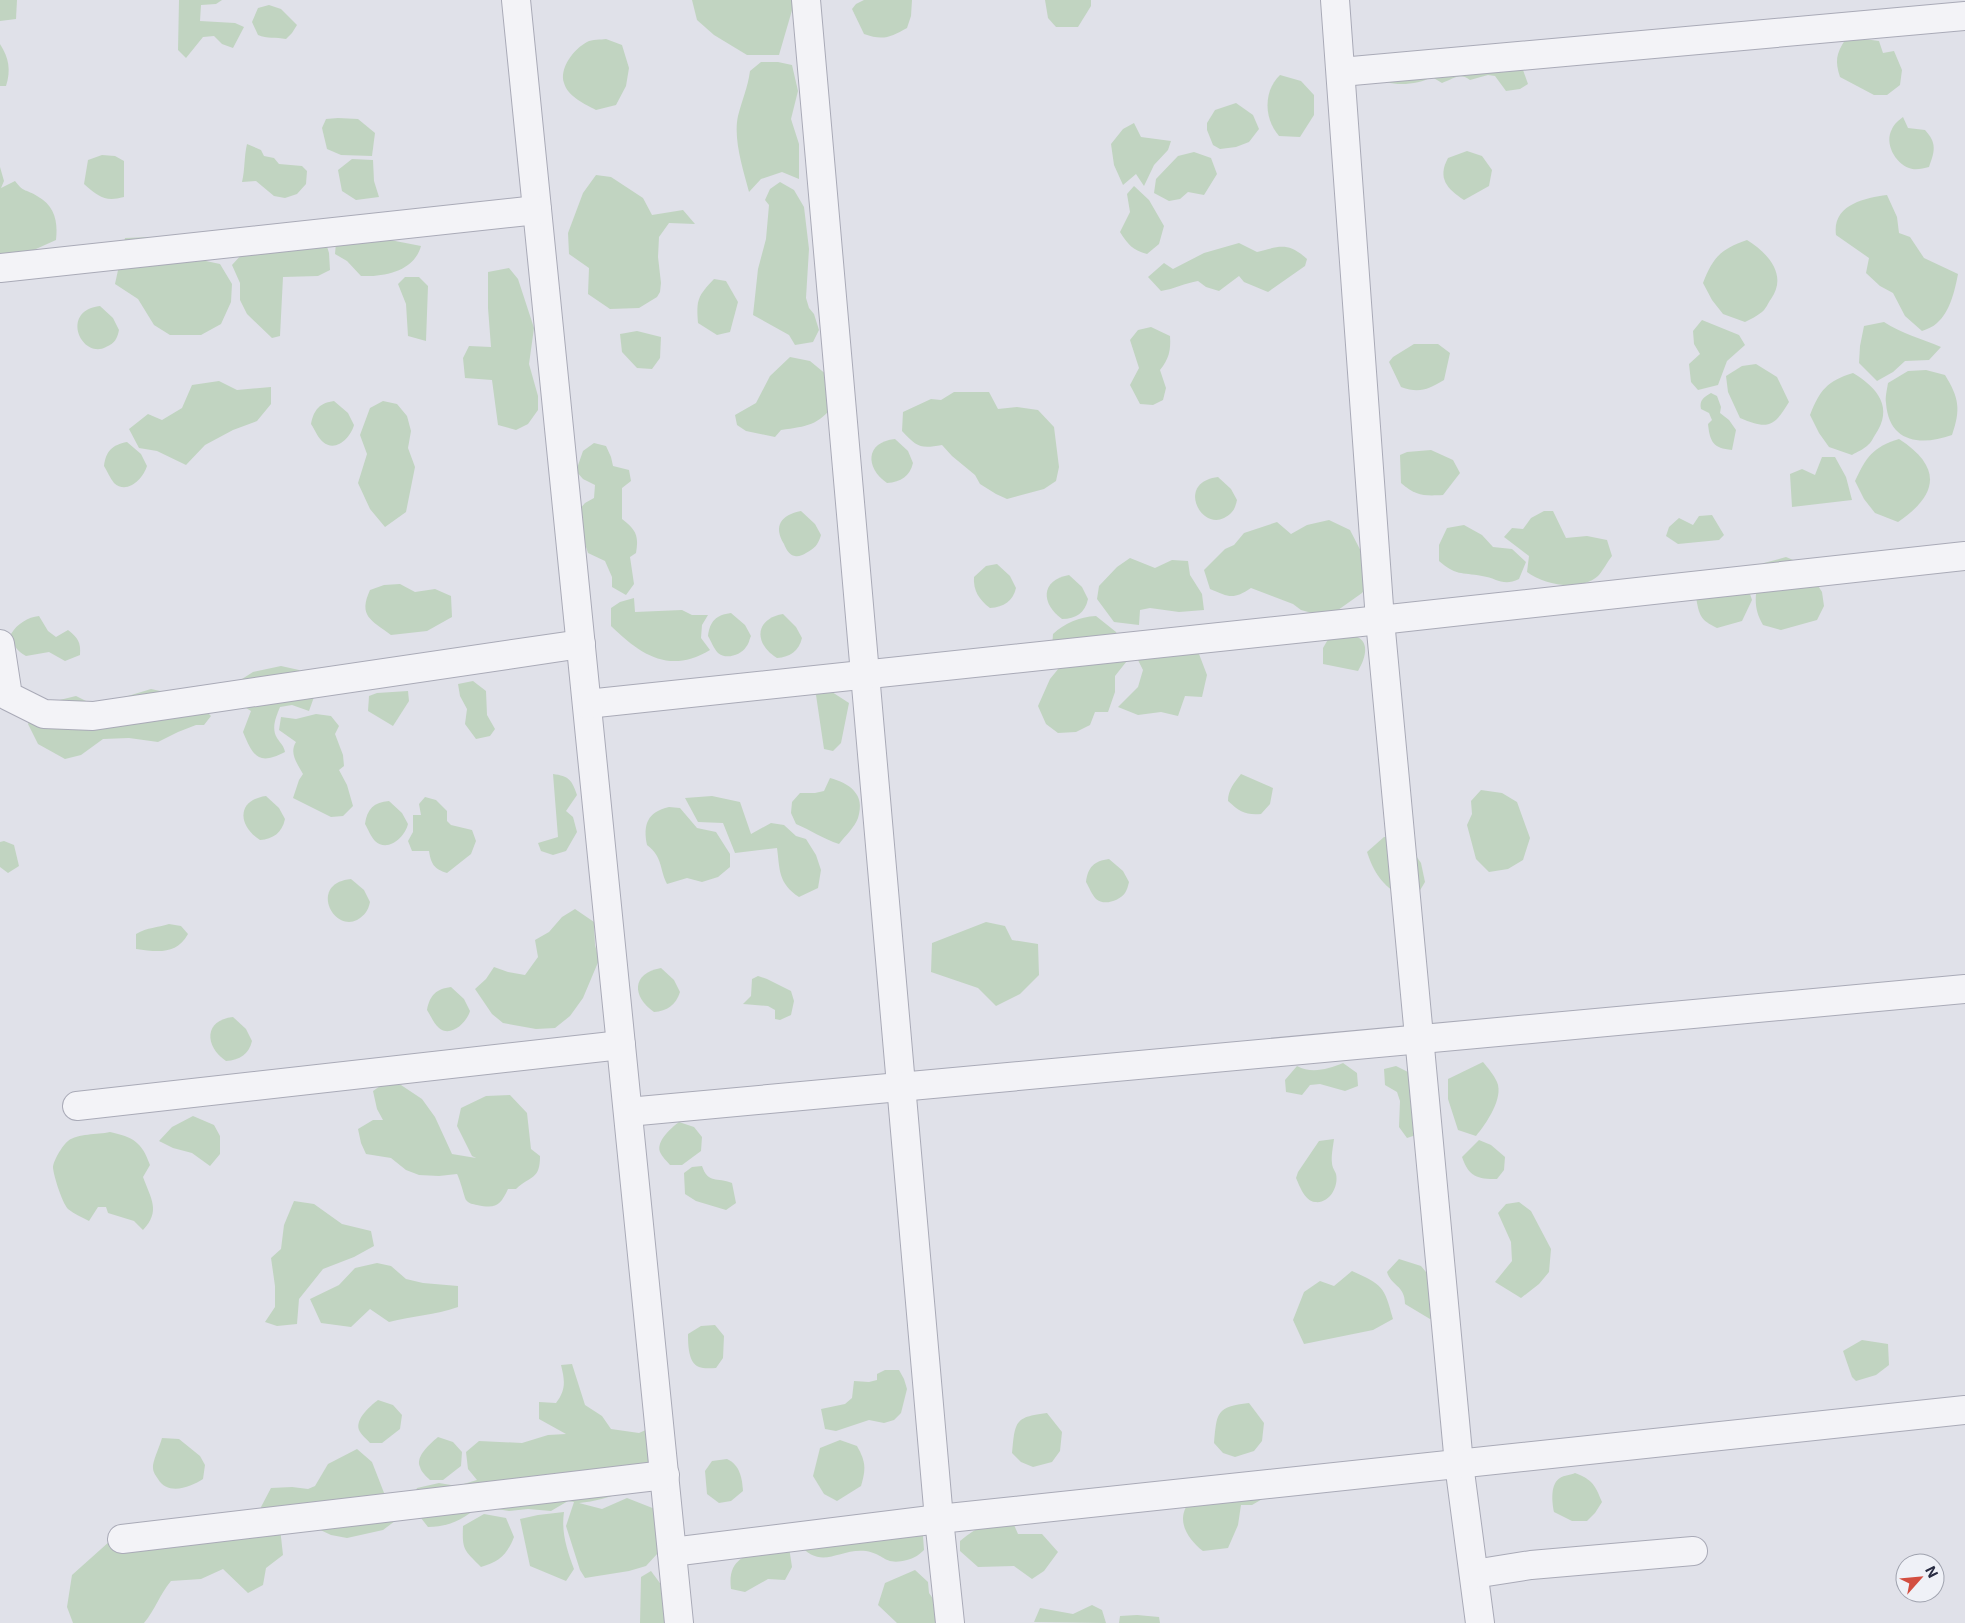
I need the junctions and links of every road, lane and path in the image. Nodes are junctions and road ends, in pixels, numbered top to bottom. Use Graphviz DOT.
graph roads {
  1 [pos="516,0"];
  2 [pos="806,0"];
  3 [pos="1335,0"];
  4 [pos="1965,16"];
  5 [pos="1341,72"];
  6 [pos="537,210"];
  7 [pos="0,268"];
  8 [pos="1965,556"];
  9 [pos="1380,620"];
  10 [pos="0,644"];
  11 [pos="581,644"];
  12 [pos="865,674"];
  13 [pos="587,704"];
  14 [pos="1965,989"];
  15 [pos="1418,1038"];
  16 [pos="621,1045"];
  17 [pos="902,1087"];
  18 [pos="77,1106"];
  19 [pos="628,1112"];
  20 [pos="1965,1410"];
  21 [pos="1459,1464"];
  22 [pos="665,1475"];
  23 [pos="939,1519"];
  24 [pos="122,1539"];
  25 [pos="1693,1551"];
  26 [pos="672,1552"];
  27 [pos="1474,1574"];
  28 [pos="679,1623"];
  29 [pos="950,1623"];
  30 [pos="1480,1623"];
  1 -- 6 [label="street"];
  2 -- 12 [label="street"];
  3 -- 5 [label="street"];
  4 -- 5 [label="street"];
  5 -- 9 [label="street"];
  6 -- 7 [label="street"];
  6 -- 11 [label="street"];
  8 -- 9 [label="street"];
  9 -- 12 [label="street"];
  9 -- 15 [label="street"];
  10 -- 11 [label="street"];
  11 -- 13 [label="street"];
  12 -- 13 [label="street"];
  12 -- 17 [label="street"];
  13 -- 16 [label="street"];
  14 -- 15 [label="street"];
  15 -- 17 [label="street"];
  15 -- 21 [label="street"];
  16 -- 18 [label="street"];
  16 -- 19 [label="street"];
  17 -- 19 [label="street"];
  17 -- 23 [label="street"];
  19 -- 22 [label="street"];
  20 -- 21 [label="street"];
  21 -- 23 [label="street"];
  21 -- 27 [label="street"];
  22 -- 24 [label="street"];
  22 -- 26 [label="street"];
  23 -- 26 [label="street"];
  23 -- 29 [label="street"];
  25 -- 27 [label="street"];
  26 -- 28 [label="street"];
  27 -- 30 [label="street"];
}
